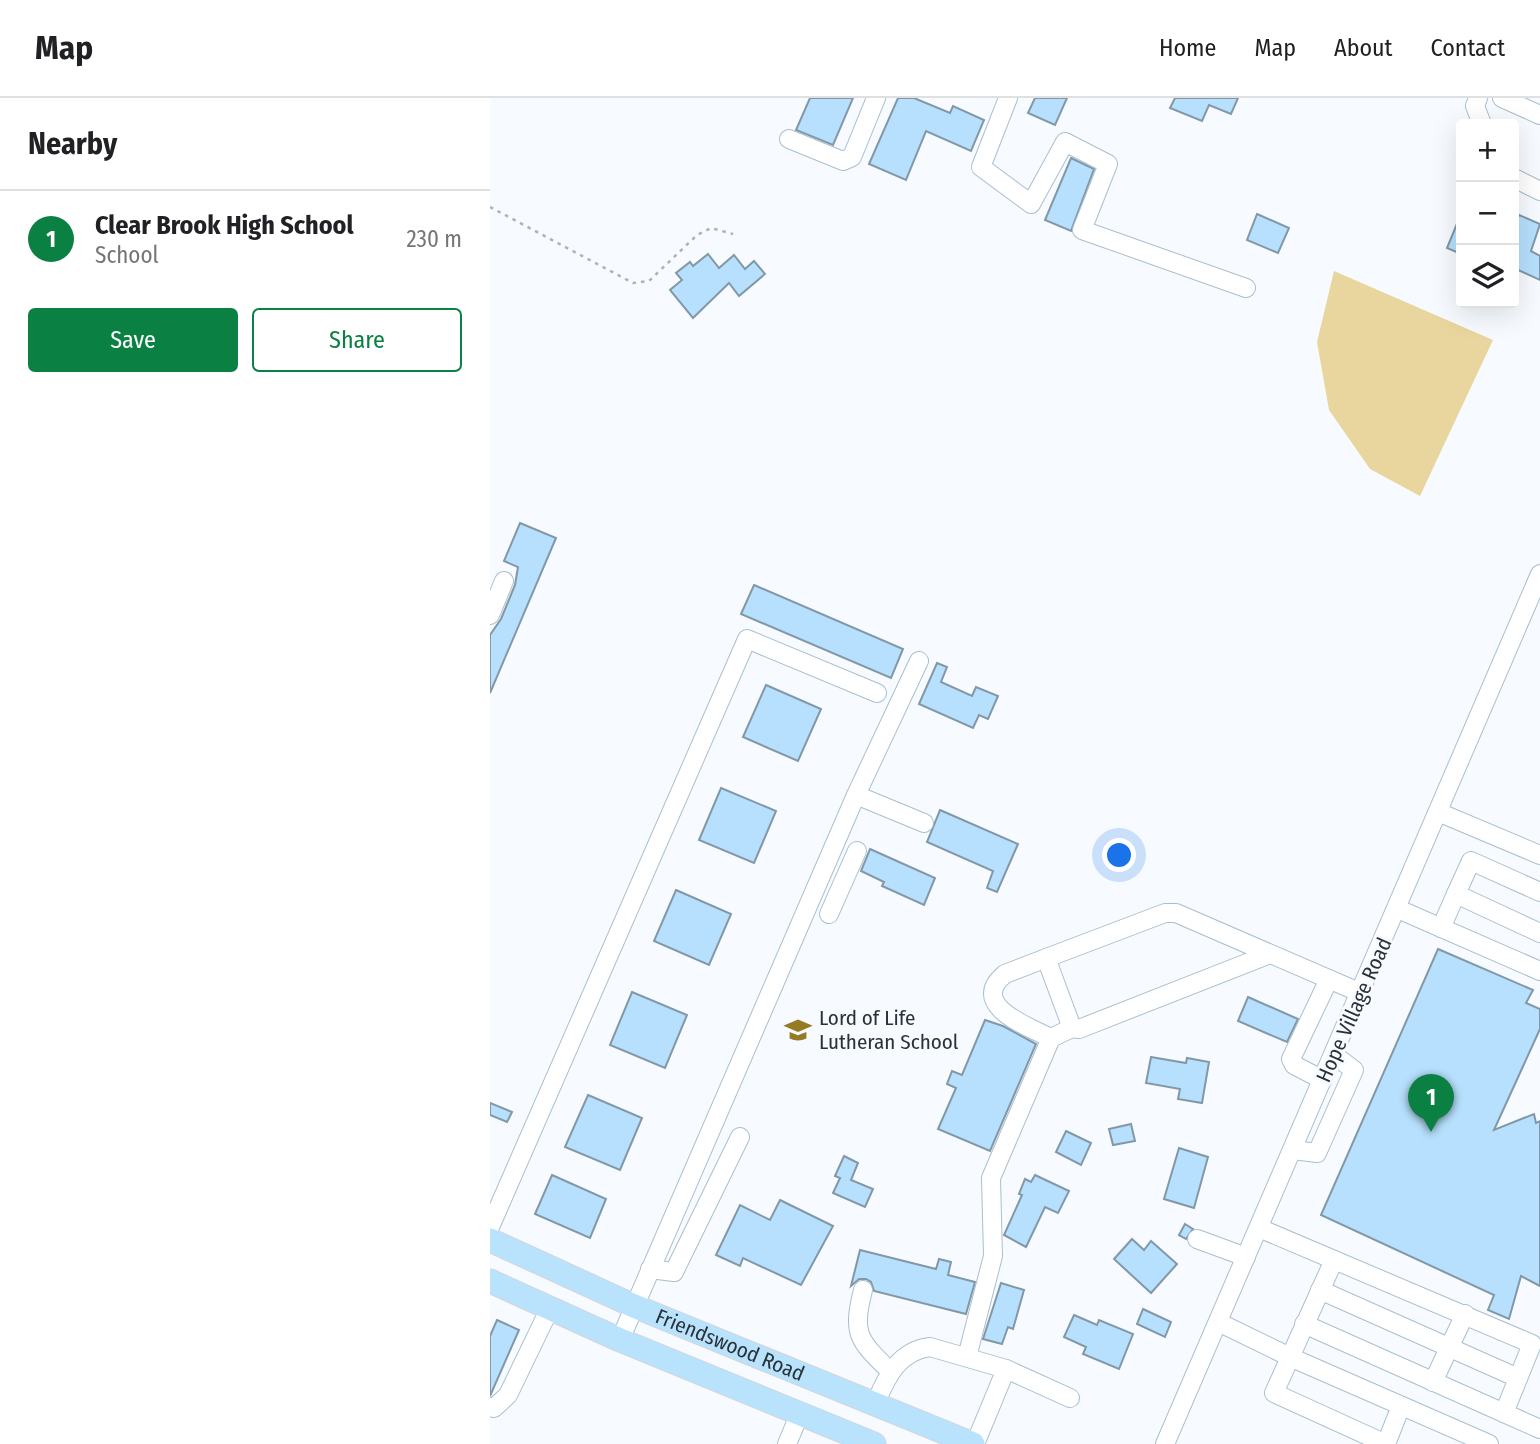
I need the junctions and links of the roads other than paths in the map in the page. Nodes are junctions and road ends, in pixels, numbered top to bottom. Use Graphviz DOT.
graph roads {
  1 [pos="876,98"];
  2 [pos="1008,98"];
  3 [pos="1478,98"];
  4 [pos="1502,98"];
  5 [pos="1540,115"];
  6 [pos="1480,119"];
  7 [pos="789,139"];
  8 [pos="1519,180"];
  9 [pos="1540,191"];
  10 [pos="1246,288"];
  11 [pos="1540,574"];
  12 [pos="505,581"];
  13 [pos="1533,611"];
  14 [pos="490,614"];
  15 [pos="919,661"];
  16 [pos="877,693"];
  17 [pos="856,795"];
  18 [pos="1438,811"];
  19 [pos="924,823"];
  20 [pos="1483,831"];
  21 [pos="1540,855"];
  22 [pos="829,857"];
  23 [pos="1471,861"];
  24 [pos="1540,892"];
  25 [pos="1456,894"];
  26 [pos="1398,909"];
  27 [pos="829,914"];
  28 [pos="1441,928"];
  29 [pos="1540,933"];
  30 [pos="1270,954"];
  31 [pos="1049,957"];
  32 [pos="1540,971"];
  33 [pos="1329,979"];
  34 [pos="1361,993"];
  35 [pos="1072,1028"];
  36 [pos="1051,1038"];
  37 [pos="1334,1055"];
  38 [pos="1323,1080"];
  39 [pos="740,1137"];
  40 [pos="1293,1150"];
  41 [pos="490,1227"];
  42 [pos="1259,1228"];
  43 [pos="1198,1239"];
  44 [pos="490,1240"];
  45 [pos="1246,1257"];
  46 [pos="1334,1260"];
  47 [pos="650,1269"];
  48 [pos="490,1281"];
  49 [pos="863,1290"];
  50 [pos="1320,1290"];
  51 [pos="634,1306"];
  52 [pos="550,1308"];
  53 [pos="1465,1314"];
  54 [pos="1218,1322"];
  55 [pos="1304,1325"];
  56 [pos="620,1340"];
  57 [pos="1536,1346"];
  58 [pos="1449,1348"];
  59 [pos="967,1357"];
  60 [pos="1290,1357"];
  61 [pos="1006,1369"];
  62 [pos="890,1371"];
  63 [pos="1518,1378"];
  64 [pos="1433,1382"];
  65 [pos="1070,1398"];
  66 [pos="876,1402"];
  67 [pos="1401,1406"];
  68 [pos="490,1407"];
  69 [pos="800,1413"];
  70 [pos="1504,1413"];
  71 [pos="1540,1429"];
  72 [pos="840,1437"];
  73 [pos="787,1444"];
  74 [pos="874,1444"];
  75 [pos="974,1444"];
  76 [pos="1165,1444"];
  77 [pos="1386,1444"];
  78 [pos="1489,1444"];
  1 -- 7 [label="street"];
  2 -- 10 [label="street"];
  3 -- 6 [label="street"];
  4 -- 5 [label="street"];
  8 -- 9 [label="street"];
  11 -- 13 [label="street, Hope Village Road"];
  12 -- 14 [label="street"];
  13 -- 18 [label="street, Hope Village Road"];
  15 -- 17 [label="street"];
  16 -- 41 [label="street"];
  17 -- 19 [label="street"];
  17 -- 22 [label="street"];
  18 -- 20 [label="street"];
  18 -- 26 [label="street, Hope Village Road"];
  20 -- 21 [label="street"];
  20 -- 23 [label="street"];
  22 -- 27 [label="street"];
  22 -- 47 [label="street"];
  23 -- 24 [label="street"];
  23 -- 25 [label="street"];
  25 -- 28 [label="street"];
  25 -- 29 [label="street"];
  26 -- 28 [label="street"];
  26 -- 34 [label="street, Hope Village Road"];
  28 -- 32 [label="street"];
  30 -- 31 [label="street"];
  30 -- 33 [label="street"];
  30 -- 35 [label="street"];
  31 -- 35 [label="street"];
  31 -- 36 [label="street"];
  33 -- 34 [label="street"];
  33 -- 38 [label="street"];
  34 -- 37 [label="street, Hope Village Road"];
  35 -- 36 [label="street"];
  36 -- 59 [label="street"];
  37 -- 38 [label="street, Hope Village Road"];
  37 -- 40 [label="street"];
  38 -- 40 [label="street, Hope Village Road"];
  39 -- 47 [label="street"];
  40 -- 42 [label="street, Hope Village Road"];
  42 -- 45 [label="street, Hope Village Road"];
  42 -- 46 [label="street"];
  43 -- 45 [label="street"];
  44 -- 51 [label="main road, Friendswood Road"];
  45 -- 54 [label="street, Hope Village Road"];
  46 -- 50 [label="street"];
  46 -- 53 [label="street"];
  47 -- 51 [label="street"];
  48 -- 52 [label="main road, Friendswood Road"];
  49 -- 62 [label="street"];
  50 -- 55 [label="street"];
  50 -- 58 [label="street"];
  51 -- 56 [label="street"];
  51 -- 66 [label="main road, Friendswood Road"];
  52 -- 56 [label="main road, Friendswood Road"];
  52 -- 68 [label="street"];
  53 -- 57 [label="street"];
  53 -- 58 [label="street"];
  54 -- 60 [label="street"];
  54 -- 76 [label="street, Hope Village Road"];
  55 -- 60 [label="street"];
  55 -- 64 [label="street"];
  56 -- 69 [label="main road, Friendswood Road"];
  57 -- 63 [label="street"];
  58 -- 63 [label="street"];
  58 -- 64 [label="street"];
  59 -- 61 [label="street"];
  59 -- 62 [label="street"];
  60 -- 67 [label="street"];
  60 -- 77 [label="street"];
  61 -- 65 [label="street"];
  61 -- 75 [label="street"];
  62 -- 66 [label="street"];
  63 -- 70 [label="street"];
  64 -- 70 [label="street"];
  66 -- 75 [label="main road, Friendswood Road"];
  67 -- 77 [label="street"];
  67 -- 78 [label="street"];
  69 -- 72 [label="main road, Friendswood Road"];
  69 -- 73 [label="street"];
  70 -- 71 [label="street"];
  72 -- 74 [label="main road, Friendswood Road"];
}
